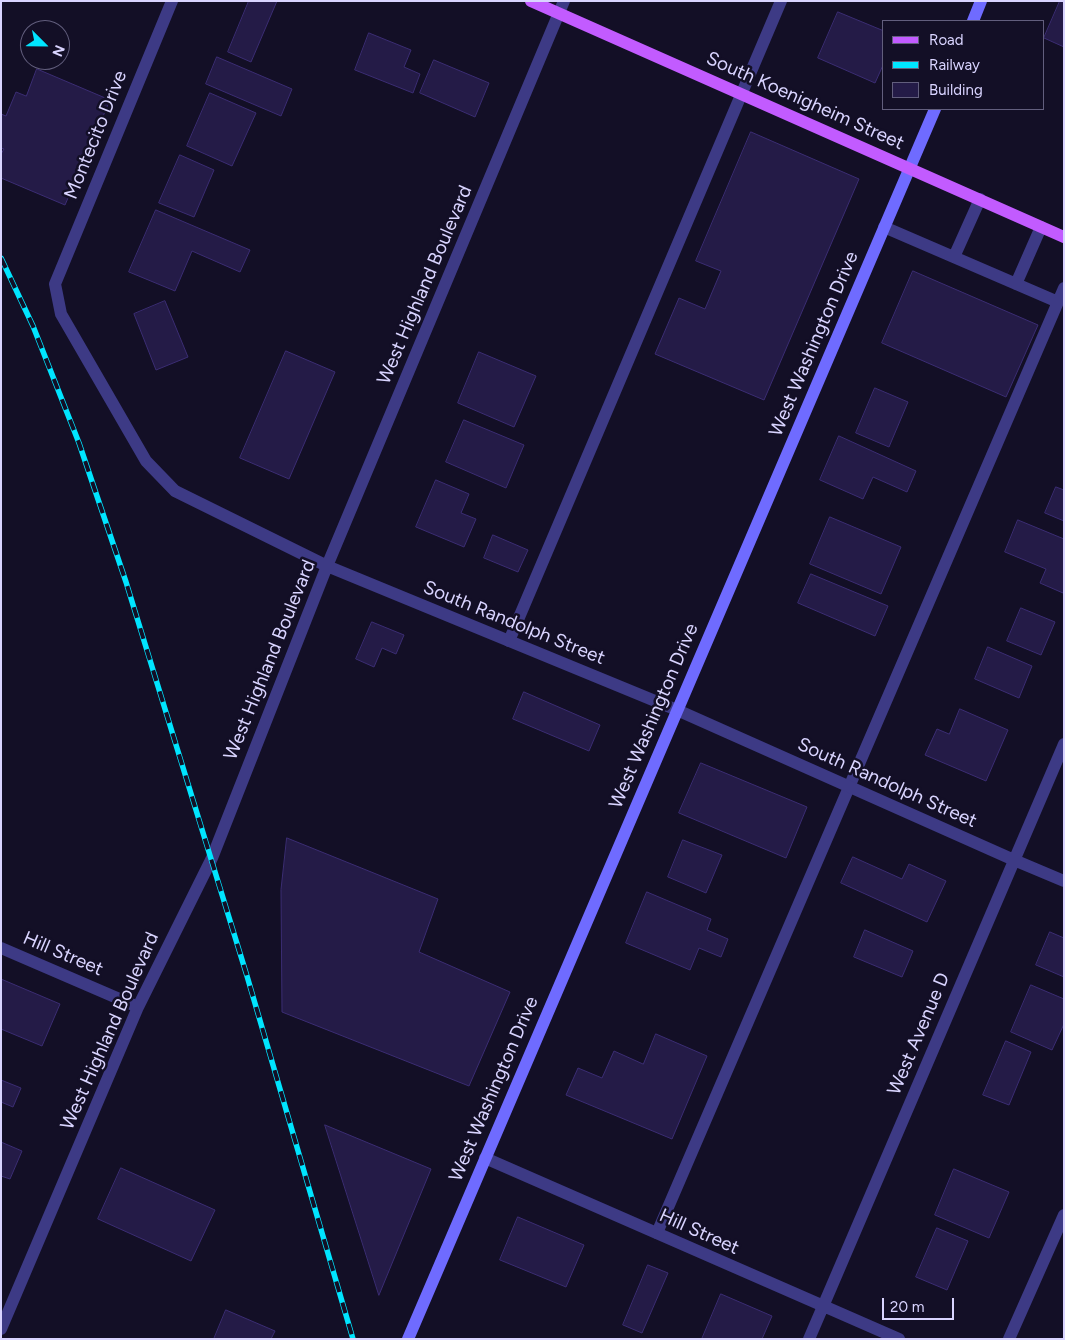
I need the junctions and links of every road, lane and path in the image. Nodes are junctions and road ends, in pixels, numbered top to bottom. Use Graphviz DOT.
graph roads {
  1 [pos="172,1"];
  2 [pos="531,1"];
  3 [pos="564,1"];
  4 [pos="781,1"];
  5 [pos="981,1"];
  6 [pos="559,14"];
  7 [pos="973,20"];
  8 [pos="742,94"];
  9 [pos="935,110"];
  10 [pos="910,168"];
  11 [pos="980,199"];
  12 [pos="1041,226"];
  13 [pos="884,227"];
  14 [pos="1064,236"];
  15 [pos="954,257"];
  16 [pos="55,284"];
  17 [pos="1016,284"];
  18 [pos="1064,288"];
  19 [pos="1058,302"];
  20 [pos="327,566"];
  21 [pos="509,641"];
  22 [pos="677,710"];
  23 [pos="1064,744"];
  24 [pos="849,787"];
  25 [pos="1014,860"];
  26 [pos="1064,880"];
  27 [pos="1,948"];
  28 [pos="138,1007"];
  29 [pos="485,1158"];
  30 [pos="1064,1215"];
  31 [pos="657,1234"];
  32 [pos="823,1306"];
  33 [pos="1,1329"];
  34 [pos="408,1339"];
  35 [pos="809,1339"];
  36 [pos="899,1339"];
  37 [pos="1009,1339"];
  1 -- 16 [label="street, Montecito Drive"];
  2 -- 6 [label="main road, South Koenigheim Street"];
  3 -- 6 [label="street, West Highland Boulevard"];
  4 -- 8 [label="street"];
  5 -- 7 [label="street"];
  6 -- 8 [label="main road, South Koenigheim Street"];
  6 -- 20 [label="street, West Highland Boulevard"];
  8 -- 10 [label="main road, South Koenigheim Street"];
  8 -- 21 [label="street"];
  9 -- 10 [label="street, West Washington Drive"];
  10 -- 11 [label="main road, South Koenigheim Street"];
  10 -- 13 [label="street, West Washington Drive"];
  11 -- 12 [label="main road, South Koenigheim Street"];
  11 -- 15 [label="street"];
  12 -- 14 [label="main road, South Koenigheim Street"];
  12 -- 17 [label="street"];
  13 -- 15 [label="street"];
  13 -- 22 [label="street, West Washington Drive"];
  15 -- 17 [label="street"];
  16 -- 20 [label="street, South Randolph Street"];
  17 -- 19 [label="street"];
  18 -- 19 [label="street"];
  19 -- 24 [label="street"];
  20 -- 21 [label="street, South Randolph Street"];
  20 -- 28 [label="street, West Highland Boulevard"];
  21 -- 22 [label="street, South Randolph Street"];
  22 -- 24 [label="street, South Randolph Street"];
  22 -- 29 [label="street, West Washington Drive"];
  23 -- 25 [label="street, West Avenue D"];
  24 -- 25 [label="street, South Randolph Street"];
  24 -- 31 [label="street"];
  25 -- 26 [label="street, South Randolph Street"];
  25 -- 32 [label="street, West Avenue D"];
  27 -- 28 [label="street, Hill Street"];
  28 -- 33 [label="street, West Highland Boulevard"];
  29 -- 31 [label="street, Hill Street"];
  29 -- 34 [label="street, West Washington Drive"];
  30 -- 37 [label="street"];
  31 -- 32 [label="street, Hill Street"];
  32 -- 35 [label="street, West Avenue D"];
  32 -- 36 [label="street, Hill Street"];
}
